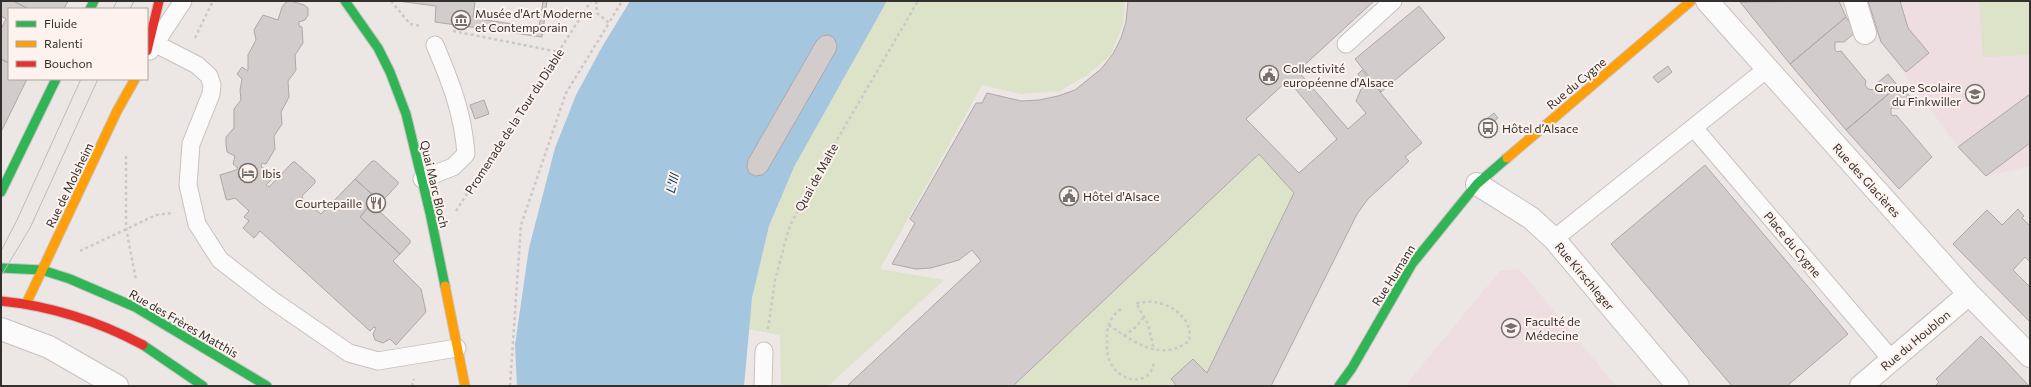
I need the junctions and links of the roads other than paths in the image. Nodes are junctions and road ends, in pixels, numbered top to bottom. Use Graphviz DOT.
graph roads {
  1 [pos="160,1"];
  2 [pos="183,1"];
  3 [pos="345,1"];
  4 [pos="1393,1"];
  5 [pos="1691,1"];
  6 [pos="1707,1"];
  7 [pos="1855,1"];
  8 [pos="1865,33"];
  9 [pos="1346,44"];
  10 [pos="436,45"];
  11 [pos="149,51"];
  12 [pos="1768,68"];
  13 [pos="56,80"];
  14 [pos="134,80"];
  15 [pos="1694,128"];
  16 [pos="422,179"];
  17 [pos="1477,184"];
  18 [pos="1,192"];
  19 [pos="1554,239"];
  20 [pos="1,268"];
  21 [pos="42,270"];
  22 [pos="1969,294"];
  23 [pos="1,301"];
  24 [pos="27,302"];
  25 [pos="1,329"];
  26 [pos="457,348"];
  27 [pos="764,352"];
  28 [pos="2030,356"];
  29 [pos="1892,360"];
  30 [pos="116,386"];
  31 [pos="203,386"];
  32 [pos="267,386"];
  33 [pos="465,386"];
  34 [pos="763,386"];
  35 [pos="1338,386"];
  36 [pos="1678,386"];
  37 [pos="1861,386"];
  1 -- 11 [label="street"];
  2 -- 11 [label="lane"];
  3 -- 16 [label="street, Quai Marc Bloch"];
  4 -- 9 [label="lane"];
  5 -- 17 [label="street, Rue du Cygne"];
  6 -- 12 [label="street, Rue des Glacières"];
  7 -- 8 [label="street"];
  10 -- 16 [label="lane"];
  11 -- 26 [label="lane"];
  12 -- 15 [label="lane"];
  12 -- 22 [label="street, Rue des Glacières"];
  13 -- 18 [label="street"];
  14 -- 21 [label="street, Rue de Molsheim"];
  15 -- 19 [label="lane"];
  15 -- 29 [label="lane, Place du Cygne"];
  16 -- 26 [label="street, Quai Marc Bloch"];
  17 -- 19 [label="street, Rue Kirschleger"];
  17 -- 35 [label="street, Rue Humann"];
  19 -- 36 [label="street, Rue Kirschleger"];
  20 -- 21 [label="street, Rue des Frères Matthis"];
  21 -- 24 [label="street, Rue de Molsheim"];
  21 -- 32 [label="street, Rue des Frères Matthis"];
  22 -- 28 [label="street, Rue des Glacières"];
  22 -- 29 [label="street, Rue du Houblon"];
  23 -- 24 [label="street"];
  24 -- 31 [label="street"];
  25 -- 30 [label="street"];
  26 -- 33 [label="street, Quai Marc Bloch"];
  27 -- 34 [label="lane"];
  29 -- 37 [label="street, Rue du Houblon"];
}
